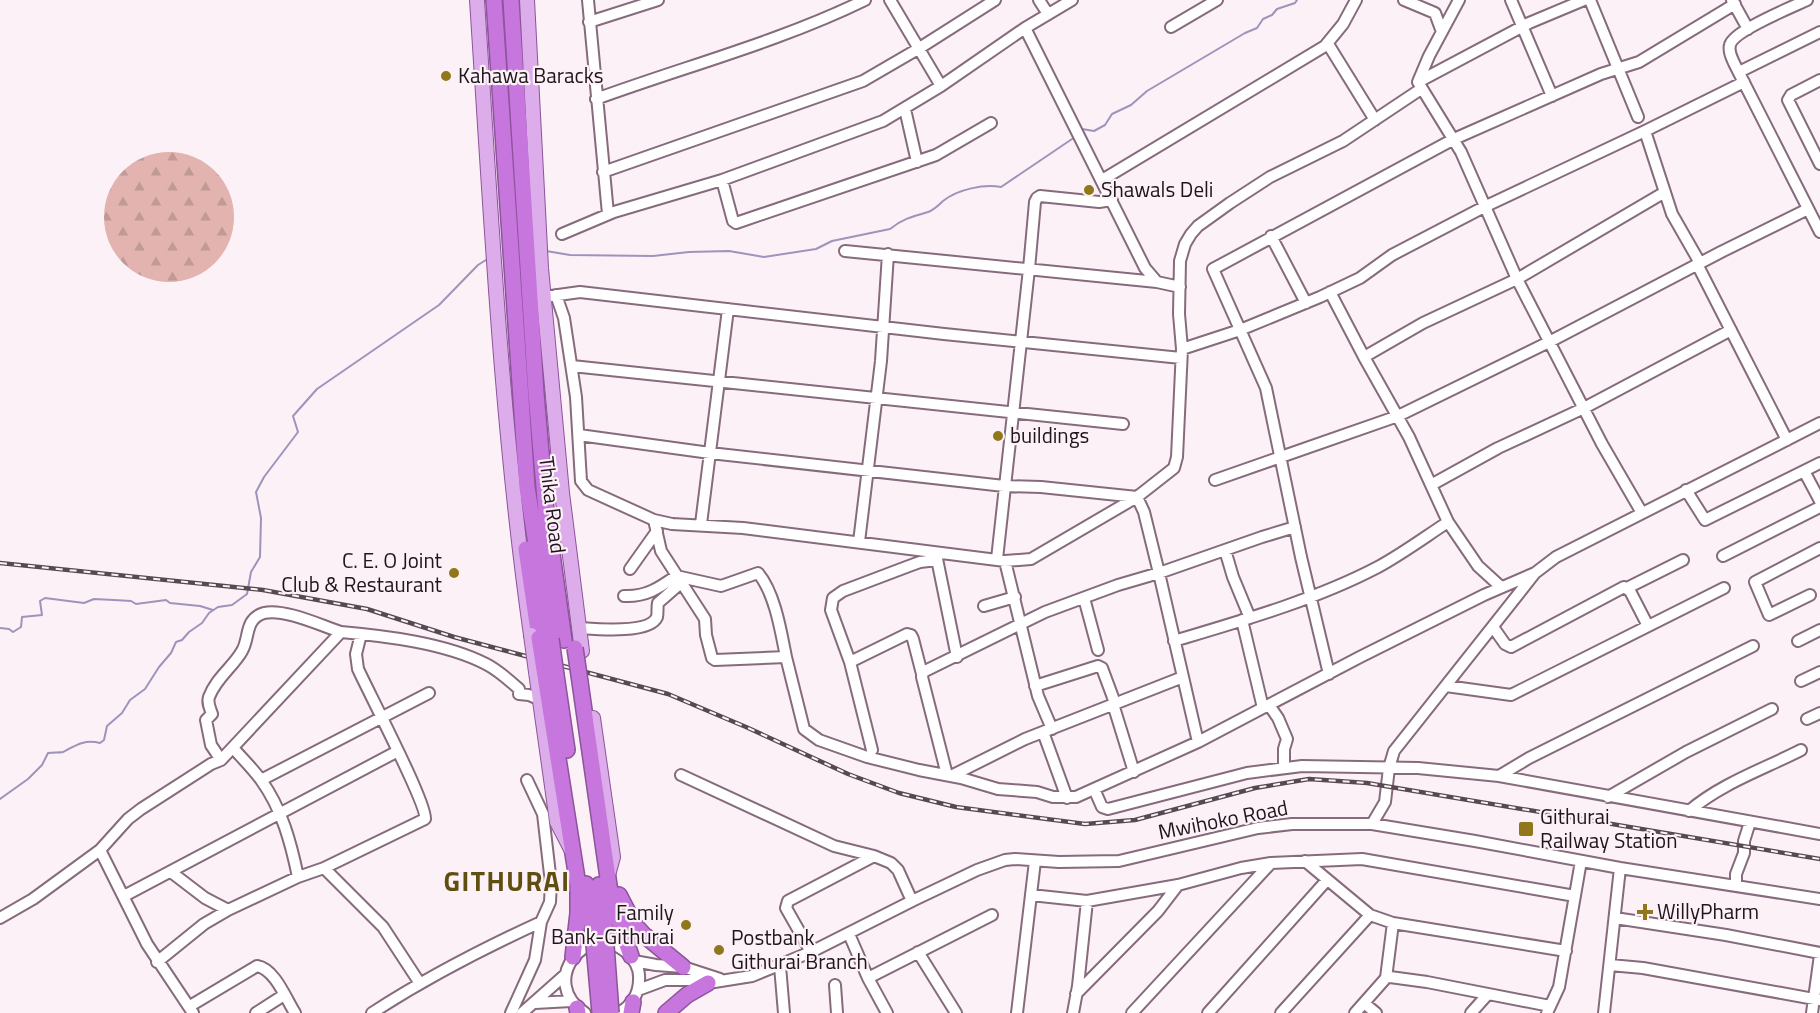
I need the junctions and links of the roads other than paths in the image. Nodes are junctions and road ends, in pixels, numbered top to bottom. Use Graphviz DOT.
graph roads {
  1 [pos="477,0"];
  2 [pos="494,0"];
  3 [pos="512,0"];
  4 [pos="527,0"];
  5 [pos="588,0"];
  6 [pos="658,0"];
  7 [pos="865,0"];
  8 [pos="890,0"];
  9 [pos="995,0"];
  10 [pos="1040,0"];
  11 [pos="1072,0"];
  12 [pos="1217,0"];
  13 [pos="1356,0"];
  14 [pos="1404,0"];
  15 [pos="1459,0"];
  16 [pos="1511,0"];
  17 [pos="1584,0"];
  18 [pos="1590,0"];
  19 [pos="1807,0"];
  20 [pos="1733,2"];
  21 [pos="1048,14"];
  22 [pos="590,22"];
  23 [pos="1171,27"];
  24 [pos="1522,27"];
  25 [pos="1025,28"];
  26 [pos="1748,30"];
  27 [pos="1442,32"];
  28 [pos="1820,32"];
  29 [pos="1328,44"];
  30 [pos="918,49"];
  31 [pos="1619,68"];
  32 [pos="1742,77"];
  33 [pos="1820,80"];
  34 [pos="1419,85"];
  35 [pos="941,86"];
  36 [pos="1552,96"];
  37 [pos="596,99"];
  38 [pos="905,109"];
  39 [pos="1638,117"];
  40 [pos="1376,120"];
  41 [pos="991,123"];
  42 [pos="1645,131"];
  43 [pos="1454,139"];
  44 [pos="917,162"];
  45 [pos="1820,164"];
  46 [pos="603,172"];
  47 [pos="722,180"];
  48 [pos="1102,180"];
  49 [pos="1665,192"];
  50 [pos="1112,200"];
  51 [pos="1484,207"];
  52 [pos="1808,209"];
  53 [pos="608,214"];
  54 [pos="1820,232"];
  55 [pos="562,234"];
  56 [pos="1271,236"];
  57 [pos="533,245"];
  58 [pos="845,251"];
  59 [pos="888,254"];
  60 [pos="1699,264"];
  61 [pos="535,268"];
  62 [pos="1029,269"];
  63 [pos="1517,279"];
  64 [pos="1157,282"];
  65 [pos="1180,287"];
  66 [pos="1330,292"];
  67 [pos="550,296"];
  68 [pos="1306,303"];
  69 [pos="728,309"];
  70 [pos="883,325"];
  71 [pos="1240,330"];
  72 [pos="1731,330"];
  73 [pos="1021,341"];
  74 [pos="1551,341"];
  75 [pos="1181,353"];
  76 [pos="1364,357"];
  77 [pos="572,366"];
  78 [pos="718,380"];
  79 [pos="878,398"];
  80 [pos="1584,408"];
  81 [pos="1012,412"];
  82 [pos="1398,416"];
  83 [pos="1820,423"];
  84 [pos="1123,424"];
  85 [pos="579,435"];
  86 [pos="1787,440"];
  87 [pos="710,453"];
  88 [pos="1280,456"];
  89 [pos="1820,463"];
  90 [pos="867,469"];
  91 [pos="1804,471"];
  92 [pos="1215,480"];
  93 [pos="1431,485"];
  94 [pos="1004,486"];
  95 [pos="1686,490"];
  96 [pos="1137,497"];
  97 [pos="1820,501"];
  98 [pos="1820,507"];
  99 [pos="1642,513"];
  100 [pos="1448,522"];
  101 [pos="701,524"];
  102 [pos="655,525"];
  103 [pos="1295,527"];
  104 [pos="859,542"];
  105 [pos="1820,548"];
  106 [pos="1225,550"];
  107 [pos="936,556"];
  108 [pos="1723,556"];
  109 [pos="1001,560"];
  110 [pos="1683,560"];
  111 [pos="630,569"];
  112 [pos="1159,573"];
  113 [pos="1535,573"];
  114 [pos="679,579"];
  115 [pos="1502,588"];
  116 [pos="1627,588"];
  117 [pos="1724,588"];
  118 [pos="1311,595"];
  119 [pos="1810,595"];
  120 [pos="624,596"];
  121 [pos="1015,597"];
  122 [pos="1084,598"];
  123 [pos="984,606"];
  124 [pos="1246,619"];
  125 [pos="1022,623"];
  126 [pos="1492,627"];
  127 [pos="1648,627"];
  128 [pos="580,628"];
  129 [pos="1820,630"];
  130 [pos="341,632"];
  131 [pos="361,634"];
  132 [pos="1174,641"];
  133 [pos="1798,641"];
  134 [pos="557,642"];
  135 [pos="1753,646"];
  136 [pos="1098,650"];
  137 [pos="786,657"];
  138 [pos="957,657"];
  139 [pos="850,662"];
  140 [pos="1820,672"];
  141 [pos="922,674"];
  142 [pos="1329,674"];
  143 [pos="562,677"];
  144 [pos="1183,677"];
  145 [pos="1801,681"];
  146 [pos="1035,686"];
  147 [pos="1446,686"];
  148 [pos="429,693"];
  149 [pos="541,700"];
  150 [pos="1114,704"];
  151 [pos="1266,707"];
  152 [pos="1772,709"];
  153 [pos="1820,713"];
  154 [pos="381,717"];
  155 [pos="1807,719"];
  156 [pos="1047,731"];
  157 [pos="1198,742"];
  158 [pos="233,748"];
  159 [pos="872,750"];
  160 [pos="1801,750"];
  161 [pos="398,751"];
  162 [pos="221,760"];
  163 [pos="1284,768"];
  164 [pos="1389,768"];
  165 [pos="1134,772"];
  166 [pos="681,775"];
  167 [pos="949,775"];
  168 [pos="1499,776"];
  169 [pos="261,780"];
  170 [pos="527,780"];
  171 [pos="1094,789"];
  172 [pos="1608,797"];
  173 [pos="1067,798"];
  174 [pos="1689,811"];
  175 [pos="280,813"];
  176 [pos="1750,822"];
  177 [pos="1372,824"];
  178 [pos="1820,834"];
  179 [pos="100,850"];
  180 [pos="572,851"];
  181 [pos="874,856"];
  182 [pos="1035,861"];
  183 [pos="1305,861"];
  184 [pos="1581,861"];
  185 [pos="1271,863"];
  186 [pos="324,868"];
  187 [pos="1620,868"];
  188 [pos="171,872"];
  189 [pos="298,877"];
  190 [pos="609,879"];
  191 [pos="1328,880"];
  192 [pos="1178,885"];
  193 [pos="1736,886"];
  194 [pos="1031,895"];
  195 [pos="124,896"];
  196 [pos="1575,896"];
  197 [pos="1820,899"];
  198 [pos="912,901"];
  199 [pos="1087,901"];
  200 [pos="228,910"];
  201 [pos="992,915"];
  202 [pos="1370,915"];
  203 [pos="0,918"];
  204 [pos="1615,918"];
  205 [pos="541,922"];
  206 [pos="1393,923"];
  207 [pos="599,933"];
  208 [pos="849,934"];
  209 [pos="1566,951"];
  210 [pos="811,952"];
  211 [pos="918,952"];
  212 [pos="1820,954"];
  213 [pos="573,957"];
  214 [pos="633,959"];
  215 [pos="158,962"];
  216 [pos="1610,965"];
  217 [pos="780,966"];
  218 [pos="682,967"];
  219 [pos="566,974"];
  220 [pos="868,978"];
  221 [pos="1386,978"];
  222 [pos="726,980"];
  223 [pos="419,982"];
  224 [pos="708,983"];
  225 [pos="835,985"];
  226 [pos="1076,994"];
  227 [pos="1488,994"];
  228 [pos="284,995"];
  229 [pos="1817,1000"];
  230 [pos="634,1001"];
  231 [pos="535,1003"];
  232 [pos="1364,1003"];
  233 [pos="192,1009"];
  234 [pos="578,1009"];
  235 [pos="1549,1010"];
  236 [pos="1074,1012"];
  237 [pos="1607,1012"];
  238 [pos="256,1013"];
  239 [pos="295,1013"];
  240 [pos="372,1013"];
  241 [pos="511,1013"];
  242 [pos="522,1013"];
  243 [pos="600,1013"];
  244 [pos="611,1013"];
  245 [pos="618,1013"];
  246 [pos="666,1013"];
  247 [pos="784,1013"];
  248 [pos="837,1013"];
  249 [pos="887,1013"];
  250 [pos="956,1013"];
  251 [pos="1017,1013"];
  252 [pos="1132,1013"];
  253 [pos="1208,1013"];
  254 [pos="1281,1013"];
  255 [pos="1355,1013"];
  256 [pos="1376,1013"];
  257 [pos="1471,1013"];
  258 [pos="1812,1013"];
  1 -- 134 [label="main road, Thika Road"];
  2 -- 134 [label="highway, Thika Road"];
  3 -- 57 [label="highway, Thika Road"];
  4 -- 57 [label="main road, Thika Road"];
  5 -- 22 [label="street"];
  6 -- 22 [label="street"];
  7 -- 37 [label="street"];
  8 -- 30 [label="street"];
  9 -- 30 [label="street"];
  10 -- 21 [label="street"];
  11 -- 21 [label="street"];
  12 -- 23 [label="street"];
  13 -- 29 [label="street"];
  14 -- 27 [label="street"];
  15 -- 27 [label="street"];
  16 -- 24 [label="street"];
  17 -- 24 [label="street"];
  18 -- 31 [label="street"];
  19 -- 26 [label="street"];
  20 -- 26 [label="street"];
  20 -- 31 [label="street"];
  21 -- 25 [label="street"];
  22 -- 37 [label="street"];
  24 -- 34 [label="street"];
  24 -- 36 [label="street"];
  25 -- 35 [label="street"];
  25 -- 48 [label="street"];
  26 -- 32 [label="street"];
  27 -- 34 [label="street"];
  28 -- 32 [label="street"];
  29 -- 40 [label="street"];
  29 -- 48 [label="street"];
  30 -- 35 [label="street"];
  30 -- 46 [label="street"];
  31 -- 36 [label="street"];
  31 -- 39 [label="street"];
  32 -- 42 [label="street"];
  32 -- 52 [label="street"];
  33 -- 45 [label="street"];
  34 -- 40 [label="street"];
  34 -- 43 [label="street"];
  35 -- 38 [label="street"];
  36 -- 43 [label="street"];
  37 -- 46 [label="street"];
  38 -- 44 [label="street"];
  38 -- 47 [label="street"];
  40 -- 65 [label="street"];
  41 -- 44 [label="street"];
  42 -- 49 [label="street"];
  42 -- 51 [label="street"];
  43 -- 51 [label="street"];
  43 -- 56 [label="street"];
  44 -- 47 [label="street"];
  46 -- 53 [label="street"];
  47 -- 53 [label="street"];
  48 -- 50 [label="street"];
  49 -- 60 [label="street"];
  49 -- 63 [label="street"];
  50 -- 62 [label="street"];
  50 -- 64 [label="street"];
  51 -- 63 [label="street"];
  51 -- 66 [label="street"];
  52 -- 54 [label="street"];
  52 -- 60 [label="street"];
  53 -- 55 [label="street"];
  56 -- 68 [label="street"];
  56 -- 71 [label="street"];
  57 -- 61 [label="highway, Thika Road"];
  58 -- 59 [label="street"];
  59 -- 62 [label="street"];
  59 -- 70 [label="street"];
  60 -- 72 [label="street"];
  60 -- 74 [label="street"];
  61 -- 67 [label="main road, Thika Road"];
  61 -- 134 [label="highway, Thika Road"];
  62 -- 64 [label="street"];
  62 -- 73 [label="street"];
  63 -- 74 [label="street"];
  63 -- 76 [label="street"];
  64 -- 65 [label="street"];
  65 -- 75 [label="street"];
  66 -- 68 [label="street"];
  66 -- 76 [label="street"];
  67 -- 69 [label="street"];
  67 -- 77 [label="street"];
  67 -- 128 [label="main road, Thika Road"];
  68 -- 71 [label="street"];
  69 -- 70 [label="street"];
  69 -- 78 [label="street"];
  70 -- 73 [label="street"];
  70 -- 79 [label="street"];
  71 -- 75 [label="street"];
  71 -- 88 [label="street"];
  72 -- 80 [label="street"];
  72 -- 86 [label="street"];
  73 -- 75 [label="street"];
  73 -- 81 [label="street"];
  74 -- 80 [label="street"];
  74 -- 82 [label="street"];
  75 -- 96 [label="street"];
  76 -- 82 [label="street"];
  77 -- 78 [label="street"];
  77 -- 85 [label="street"];
  78 -- 79 [label="street"];
  78 -- 87 [label="street"];
  79 -- 81 [label="street"];
  79 -- 90 [label="street"];
  80 -- 93 [label="street"];
  80 -- 99 [label="street"];
  81 -- 84 [label="street"];
  81 -- 94 [label="street"];
  82 -- 88 [label="street"];
  82 -- 93 [label="street"];
  83 -- 86 [label="street"];
  85 -- 87 [label="street"];
  85 -- 102 [label="street"];
  86 -- 95 [label="street"];
  87 -- 90 [label="street"];
  87 -- 101 [label="street"];
  88 -- 92 [label="street"];
  88 -- 103 [label="street"];
  89 -- 91 [label="street"];
  90 -- 94 [label="street"];
  90 -- 104 [label="street"];
  91 -- 95 [label="street"];
  91 -- 97 [label="street"];
  93 -- 100 [label="street"];
  94 -- 96 [label="street"];
  94 -- 109 [label="street"];
  95 -- 99 [label="street"];
  96 -- 109 [label="street"];
  96 -- 112 [label="street"];
  98 -- 108 [label="street"];
  99 -- 113 [label="street"];
  100 -- 115 [label="street"];
  100 -- 118 [label="street"];
  101 -- 102 [label="street"];
  101 -- 104 [label="street"];
  102 -- 111 [label="street"];
  102 -- 114 [label="street"];
  103 -- 106 [label="street"];
  103 -- 118 [label="street"];
  104 -- 107 [label="street"];
  105 -- 119 [label="street"];
  106 -- 112 [label="street"];
  106 -- 124 [label="street"];
  107 -- 109 [label="street"];
  107 -- 138 [label="street"];
  107 -- 139 [label="street"];
  109 -- 121 [label="street"];
  110 -- 116 [label="street"];
  112 -- 122 [label="street"];
  112 -- 132 [label="street"];
  113 -- 115 [label="street"];
  113 -- 126 [label="street"];
  114 -- 120 [label="street"];
  114 -- 128 [label="street"];
  114 -- 137 [label="street"];
  114 -- 137 [label="street"];
  115 -- 142 [label="street"];
  116 -- 126 [label="street"];
  116 -- 127 [label="street"];
  117 -- 127 [label="street"];
  118 -- 124 [label="street"];
  118 -- 142 [label="street"];
  121 -- 123 [label="street"];
  121 -- 125 [label="street"];
  122 -- 125 [label="street"];
  122 -- 136 [label="street"];
  124 -- 132 [label="street"];
  124 -- 151 [label="street"];
  125 -- 138 [label="street"];
  125 -- 146 [label="street"];
  126 -- 147 [label="street"];
  127 -- 147 [label="street"];
  128 -- 134 [label="main road, Thika Road"];
  129 -- 133 [label="street"];
  130 -- 131 [label="street"];
  130 -- 158 [label="street"];
  130 -- 162 [label="street"];
  131 -- 149 [label="street"];
  131 -- 154 [label="street"];
  132 -- 144 [label="street"];
  134 -- 143 [label="highway, Thika Road, bridge"];
  134 -- 143 [label="highway, bridge"];
  134 -- 143 [label="main road, Thika Road, bridge"];
  135 -- 168 [label="street"];
  137 -- 167 [label="street"];
  138 -- 141 [label="street"];
  139 -- 141 [label="street"];
  139 -- 159 [label="street"];
  140 -- 145 [label="street"];
  141 -- 167 [label="street"];
  142 -- 151 [label="street"];
  143 -- 149 [label="main road, Thika Road"];
  143 -- 180 [label="highway"];
  143 -- 190 [label="highway"];
  143 -- 207 [label="highway, Thika Road"];
  144 -- 150 [label="street"];
  144 -- 157 [label="street"];
  146 -- 150 [label="street"];
  146 -- 156 [label="street"];
  147 -- 164 [label="street"];
  148 -- 154 [label="street"];
  149 -- 180 [label="main road, Thika Road"];
  150 -- 156 [label="street"];
  150 -- 165 [label="street"];
  151 -- 157 [label="street"];
  151 -- 163 [label="street"];
  152 -- 172 [label="street"];
  153 -- 155 [label="street"];
  154 -- 161 [label="street"];
  154 -- 169 [label="street"];
  156 -- 167 [label="street"];
  156 -- 173 [label="street"];
  157 -- 165 [label="street"];
  158 -- 162 [label="street"];
  158 -- 169 [label="street"];
  160 -- 174 [label="street"];
  161 -- 175 [label="street"];
  161 -- 186 [label="street"];
  162 -- 179 [label="street"];
  163 -- 164 [label="street"];
  163 -- 171 [label="street"];
  164 -- 168 [label="street"];
  164 -- 177 [label="street"];
  165 -- 171 [label="street"];
  166 -- 181 [label="street"];
  167 -- 173 [label="street"];
  168 -- 172 [label="street"];
  169 -- 175 [label="street"];
  170 -- 205 [label="street"];
  171 -- 173 [label="street"];
  172 -- 174 [label="street"];
  174 -- 176 [label="street"];
  175 -- 188 [label="street"];
  175 -- 189 [label="street"];
  176 -- 178 [label="street"];
  176 -- 193 [label="street"];
  177 -- 182 [label="street, Mwihoko Road"];
  177 -- 184 [label="street, Mwihoko Road"];
  179 -- 195 [label="street"];
  179 -- 203 [label="street"];
  180 -- 213 [label="highway"];
  181 -- 198 [label="street"];
  181 -- 210 [label="street"];
  182 -- 194 [label="street"];
  182 -- 198 [label="street, Mwihoko Road"];
  183 -- 185 [label="street"];
  183 -- 191 [label="street"];
  183 -- 196 [label="street"];
  184 -- 187 [label="street, Mwihoko Road"];
  184 -- 196 [label="street"];
  185 -- 192 [label="street"];
  185 -- 252 [label="street"];
  186 -- 189 [label="street"];
  186 -- 223 [label="street"];
  187 -- 193 [label="street, Mwihoko Road"];
  187 -- 204 [label="street"];
  188 -- 195 [label="street"];
  188 -- 200 [label="street"];
  189 -- 200 [label="street"];
  190 -- 214 [label="highway"];
  190 -- 218 [label="highway"];
  191 -- 202 [label="street"];
  191 -- 253 [label="street"];
  192 -- 199 [label="street"];
  192 -- 226 [label="street"];
  193 -- 197 [label="street, Mwihoko Road"];
  194 -- 199 [label="street"];
  194 -- 251 [label="street"];
  195 -- 215 [label="street"];
  196 -- 209 [label="street"];
  198 -- 208 [label="street, Mwihoko Road"];
  199 -- 226 [label="street"];
  200 -- 215 [label="street"];
  201 -- 211 [label="street"];
  202 -- 206 [label="street"];
  202 -- 254 [label="street"];
  204 -- 212 [label="street"];
  204 -- 216 [label="street"];
  205 -- 223 [label="street"];
  205 -- 241 [label="street"];
  206 -- 209 [label="street"];
  206 -- 221 [label="street"];
  207 -- 243 [label="highway, Thika Road, bridge"];
  207 -- 244 [label="highway, Thika Road, bridge"];
  208 -- 210 [label="street, Mwihoko Road"];
  208 -- 220 [label="street"];
  209 -- 235 [label="street"];
  210 -- 217 [label="street, Mwihoko Road"];
  211 -- 220 [label="street"];
  211 -- 250 [label="street"];
  212 -- 229 [label="street"];
  213 -- 214 [label="street, Mwihoko Road"];
  213 -- 219 [label="street"];
  214 -- 218 [label="street, Mwihoko Road"];
  214 -- 230 [label="street"];
  215 -- 233 [label="street"];
  216 -- 229 [label="street"];
  216 -- 237 [label="street"];
  217 -- 222 [label="street, Mwihoko Road"];
  217 -- 247 [label="street"];
  218 -- 222 [label="street, Mwihoko Road"];
  219 -- 231 [label="street"];
  219 -- 234 [label="street"];
  220 -- 249 [label="street"];
  221 -- 227 [label="street"];
  221 -- 232 [label="street"];
  222 -- 224 [label="street, Mwihoko Road"];
  223 -- 240 [label="street"];
  224 -- 230 [label="street, Mwihoko Road"];
  224 -- 246 [label="highway"];
  225 -- 248 [label="street"];
  226 -- 236 [label="street"];
  227 -- 235 [label="street"];
  227 -- 257 [label="street"];
  228 -- 233 [label="street"];
  228 -- 238 [label="street"];
  228 -- 239 [label="street"];
  229 -- 258 [label="street"];
  230 -- 245 [label="street, Mwihoko Road"];
  231 -- 234 [label="street"];
  231 -- 242 [label="street"];
  232 -- 255 [label="street"];
  232 -- 256 [label="street"];
}
